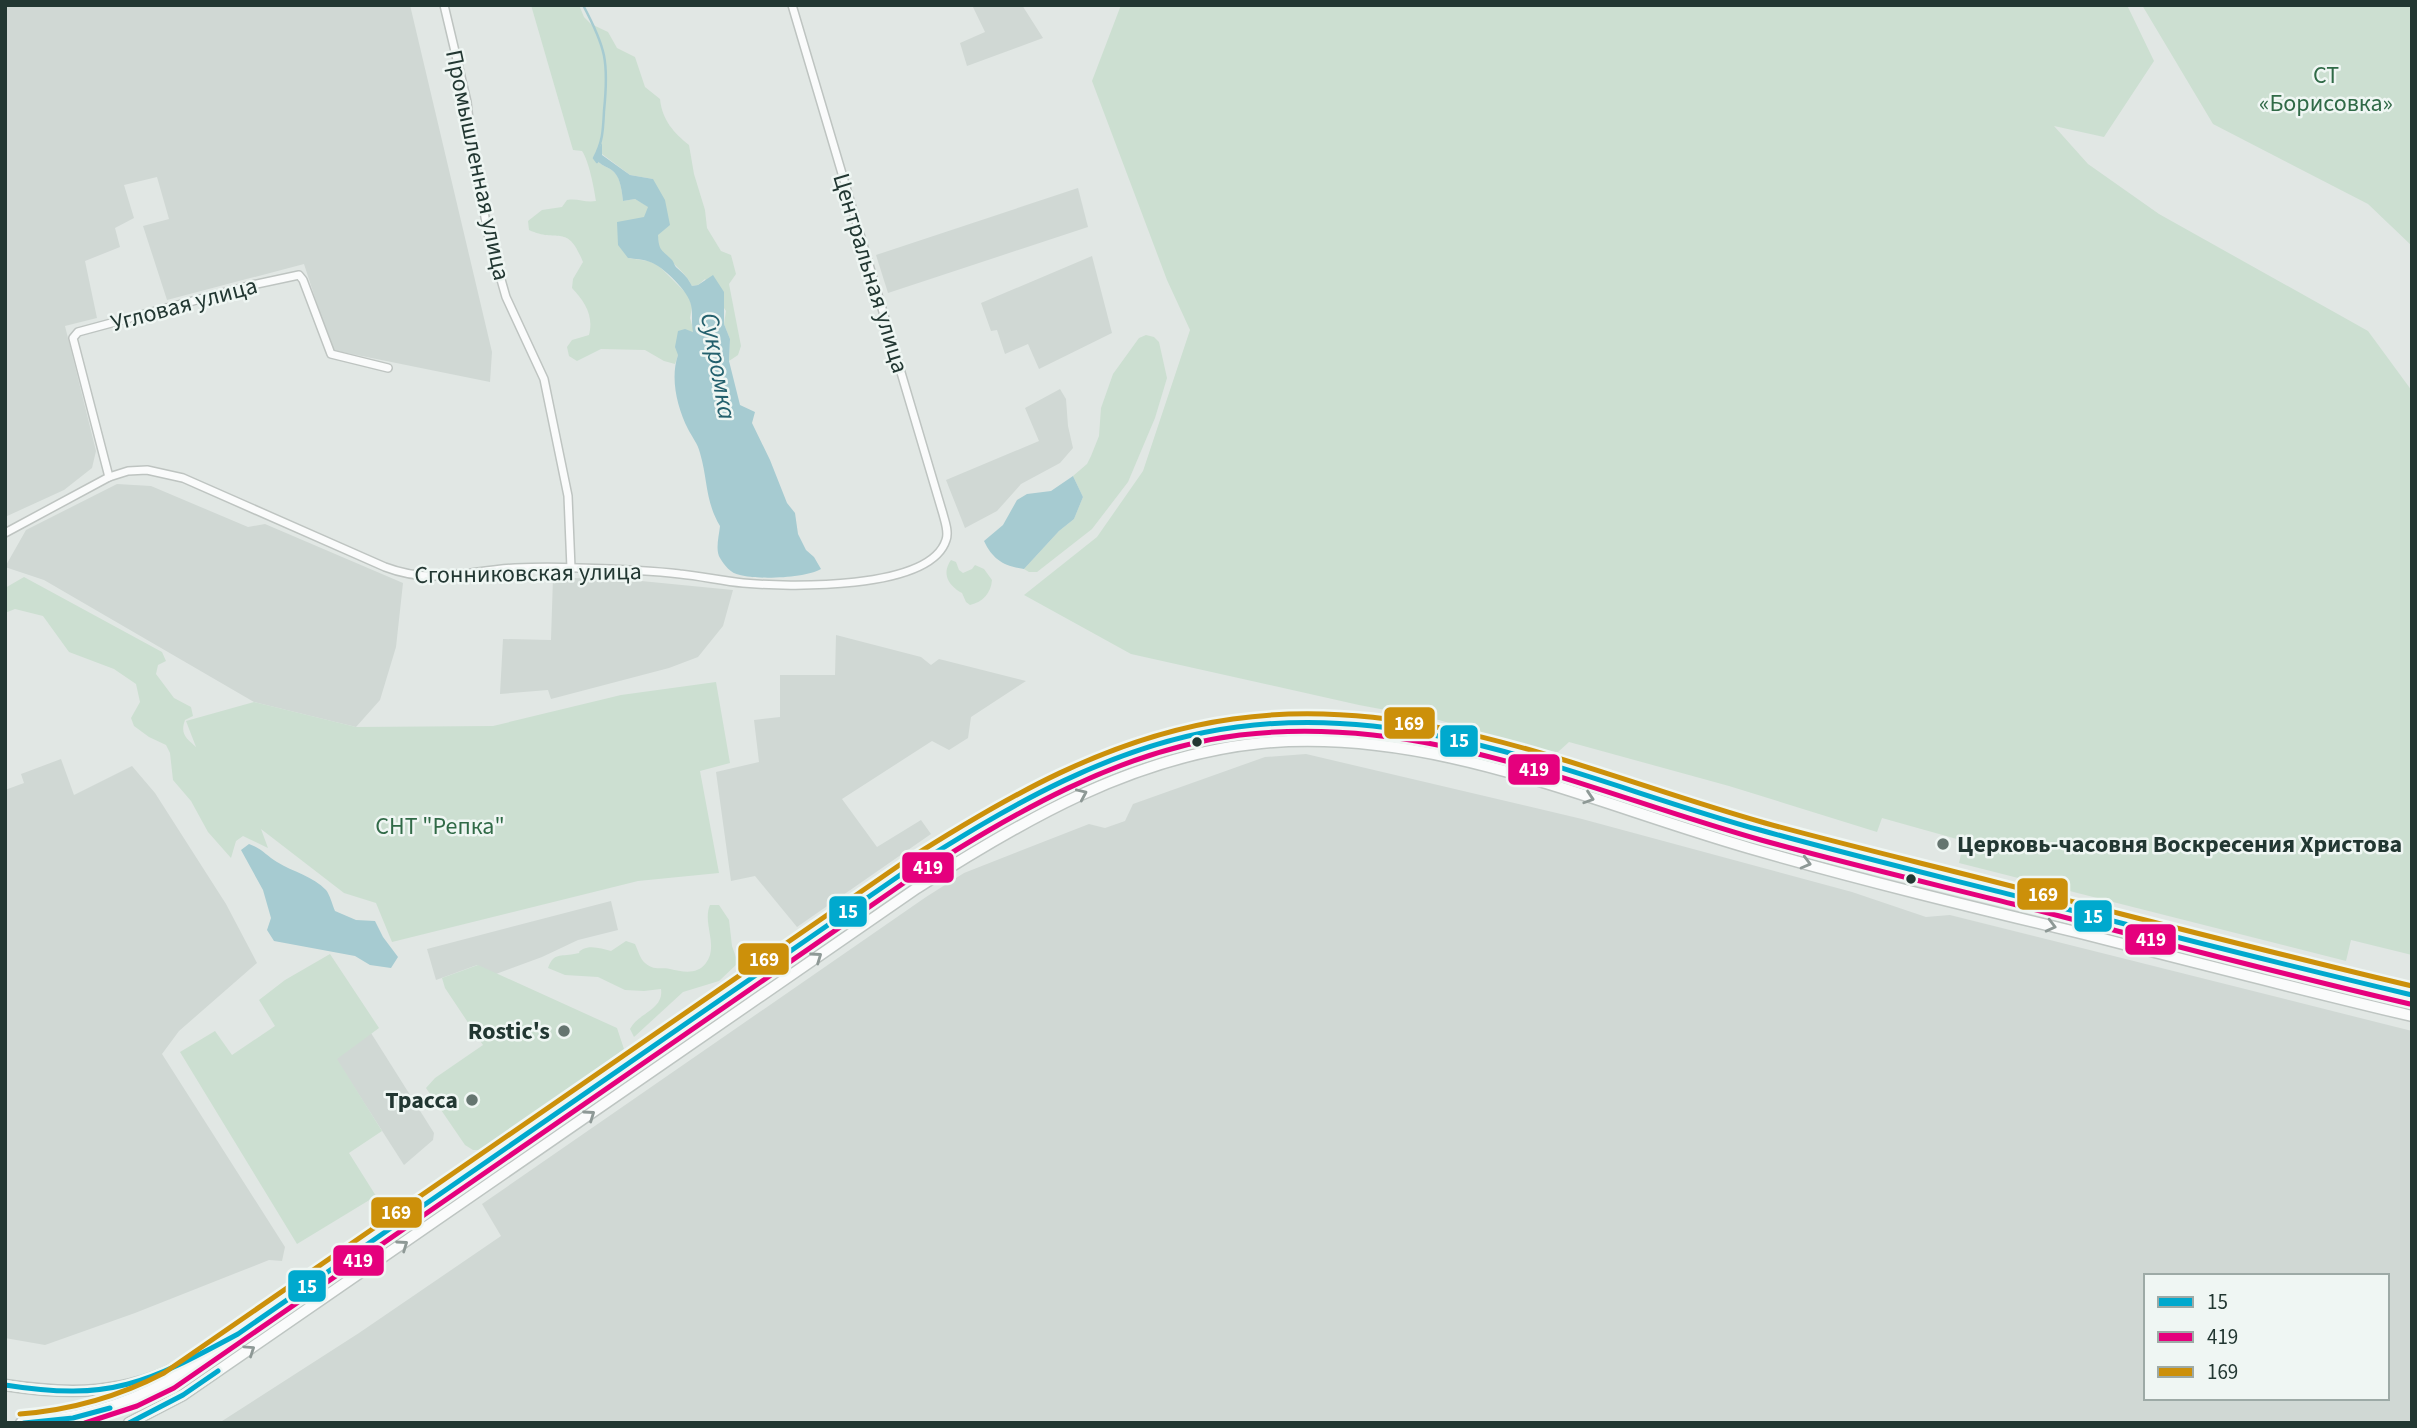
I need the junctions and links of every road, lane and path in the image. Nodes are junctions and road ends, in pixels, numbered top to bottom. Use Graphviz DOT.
graph roads {
  1 [pos="444,5"];
  2 [pos="792,5"];
  3 [pos="388,368"];
  4 [pos="108,477"];
  5 [pos="5,533"];
  6 [pos="946,541"];
  7 [pos="571,568"];
  8 [pos="2412,995"];
  9 [pos="2412,1016"];
  10 [pos="238,1334"];
  11 [pos="5,1385"];
  12 [pos="21,1423"];
  13 [pos="129,1423"];
  1 -- 7 [label="street, Промышленная улица"];
  2 -- 6 [label="street, Центральная улица"];
  3 -- 4 [label="street, Угловая улица"];
  4 -- 5 [label="street, Сгонниковская улица"];
  4 -- 7 [label="street, Сгонниковская улица"];
  6 -- 7 [label="street, Сгонниковская улица"];
  8 -- 10 [label="main road"];
  13 -- 9 [label="main road, one-way"];
  10 -- 11 [label="main road"];
  10 -- 12 [label="main road"];
}
